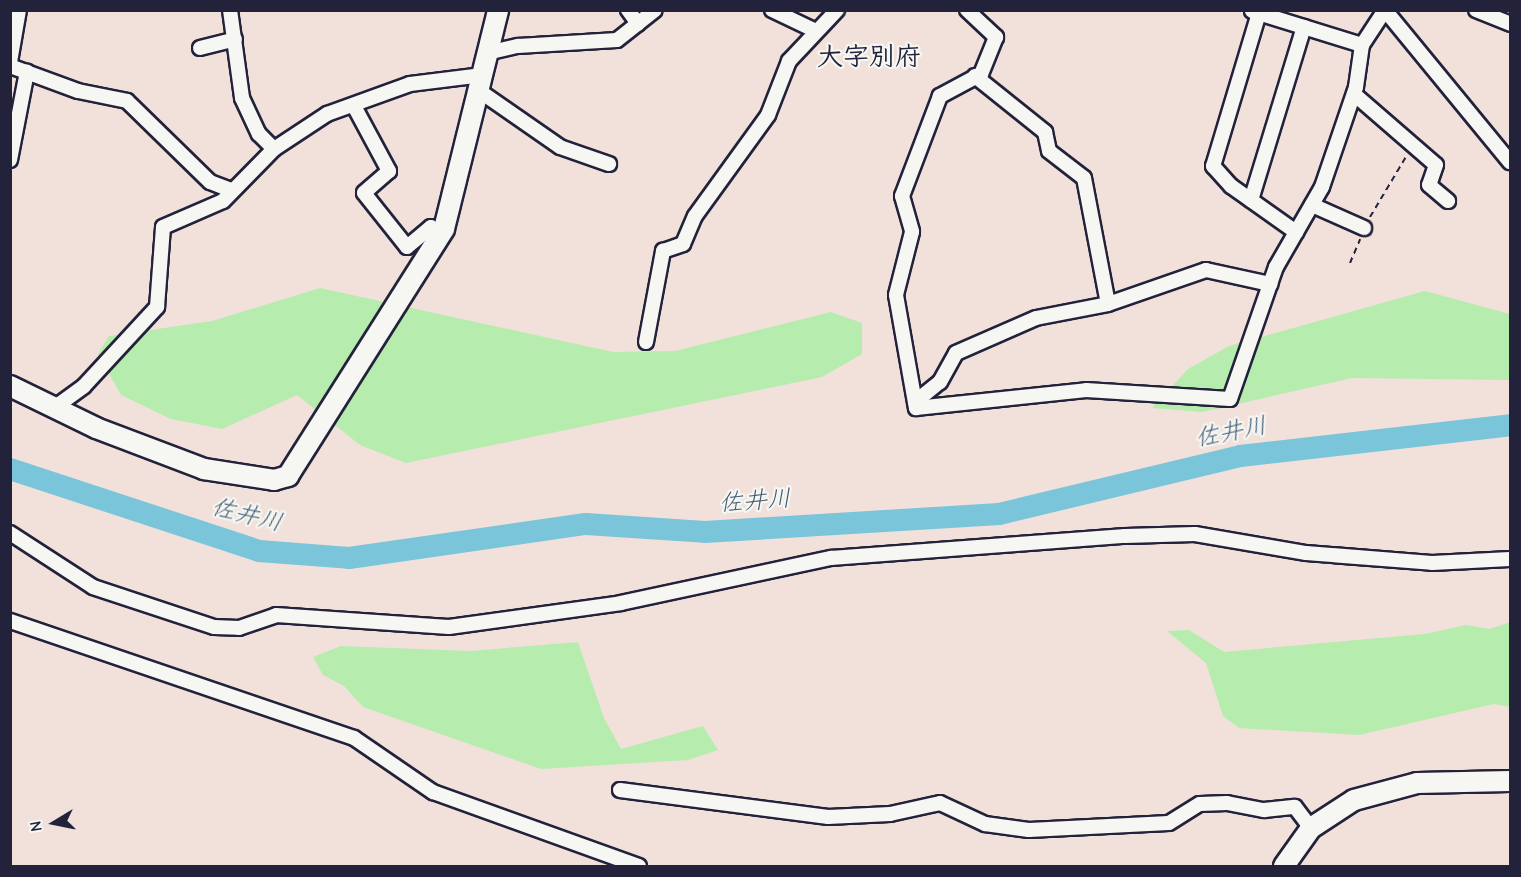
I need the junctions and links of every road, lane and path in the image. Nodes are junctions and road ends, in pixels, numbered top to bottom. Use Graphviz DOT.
graph roads {
  1 [pos="19,10"];
  2 [pos="230,10"];
  3 [pos="628,10"];
  4 [pos="655,10"];
  5 [pos="772,10"];
  6 [pos="837,10"];
  7 [pos="967,10"];
  8 [pos="1385,10"];
  9 [pos="1476,10"];
  10 [pos="497,11"];
  11 [pos="1255,12"];
  12 [pos="638,24"];
  13 [pos="1510,24"];
  14 [pos="1304,27"];
  15 [pos="814,30"];
  16 [pos="235,39"];
  17 [pos="1362,45"];
  18 [pos="200,48"];
  19 [pos="487,53"];
  20 [pos="10,64"];
  21 [pos="27,72"];
  22 [pos="975,76"];
  23 [pos="480,82"];
  24 [pos="1354,94"];
  25 [pos="354,106"];
  26 [pos="1413,146"];
  27 [pos="274,149"];
  28 [pos="10,159"];
  29 [pos="1510,162"];
  30 [pos="609,164"];
  31 [pos="231,190"];
  32 [pos="1251,200"];
  33 [pos="1448,201"];
  34 [pos="1312,205"];
  35 [pos="1364,228"];
  36 [pos="1296,232"];
  37 [pos="440,237"];
  38 [pos="1350,263"];
  39 [pos="1270,284"];
  40 [pos="1108,304"];
  41 [pos="646,342"];
  42 [pos="10,386"];
  43 [pos="915,402"];
  44 [pos="54,408"];
  45 [pos="10,533"];
  46 [pos="1510,559"];
  47 [pos="10,621"];
  48 [pos="1510,781"];
  49 [pos="620,790"];
  50 [pos="1311,828"];
  51 [pos="622,864"];
  52 [pos="639,867"];
  53 [pos="1284,867"];
  1 -- 20 [label="street"];
  2 -- 16 [label="street"];
  3 -- 12 [label="street"];
  4 -- 12 [label="street"];
  5 -- 15 [label="street"];
  6 -- 15 [label="street"];
  7 -- 22 [label="street"];
  8 -- 17 [label="street"];
  8 -- 29 [label="street"];
  9 -- 13 [label="street"];
  10 -- 19 [label="street"];
  11 -- 14 [label="street"];
  11 -- 32 [label="street"];
  12 -- 19 [label="street"];
  14 -- 17 [label="street"];
  14 -- 32 [label="street"];
  15 -- 41 [label="street"];
  16 -- 18 [label="street"];
  16 -- 27 [label="street"];
  17 -- 24 [label="street"];
  19 -- 23 [label="street"];
  20 -- 21 [label="street"];
  21 -- 28 [label="street"];
  21 -- 31 [label="street"];
  22 -- 40 [label="street"];
  22 -- 43 [label="street"];
  23 -- 25 [label="street"];
  23 -- 30 [label="street"];
  23 -- 37 [label="street"];
  24 -- 26 [label="street"];
  24 -- 34 [label="street"];
  25 -- 27 [label="street"];
  25 -- 37 [label="street"];
  26 -- 33 [label="street"];
  26 -- 35 [label="path"];
  27 -- 31 [label="street"];
  31 -- 44 [label="street"];
  32 -- 36 [label="street"];
  34 -- 35 [label="street"];
  34 -- 36 [label="street"];
  35 -- 38 [label="path"];
  36 -- 39 [label="street"];
  37 -- 44 [label="street"];
  39 -- 40 [label="street"];
  39 -- 43 [label="street"];
  40 -- 43 [label="street"];
  42 -- 44 [label="street"];
  45 -- 46 [label="street"];
  47 -- 51 [label="street"];
  48 -- 50 [label="street"];
  49 -- 50 [label="street"];
  50 -- 53 [label="street"];
  51 -- 52 [label="street"];
}
